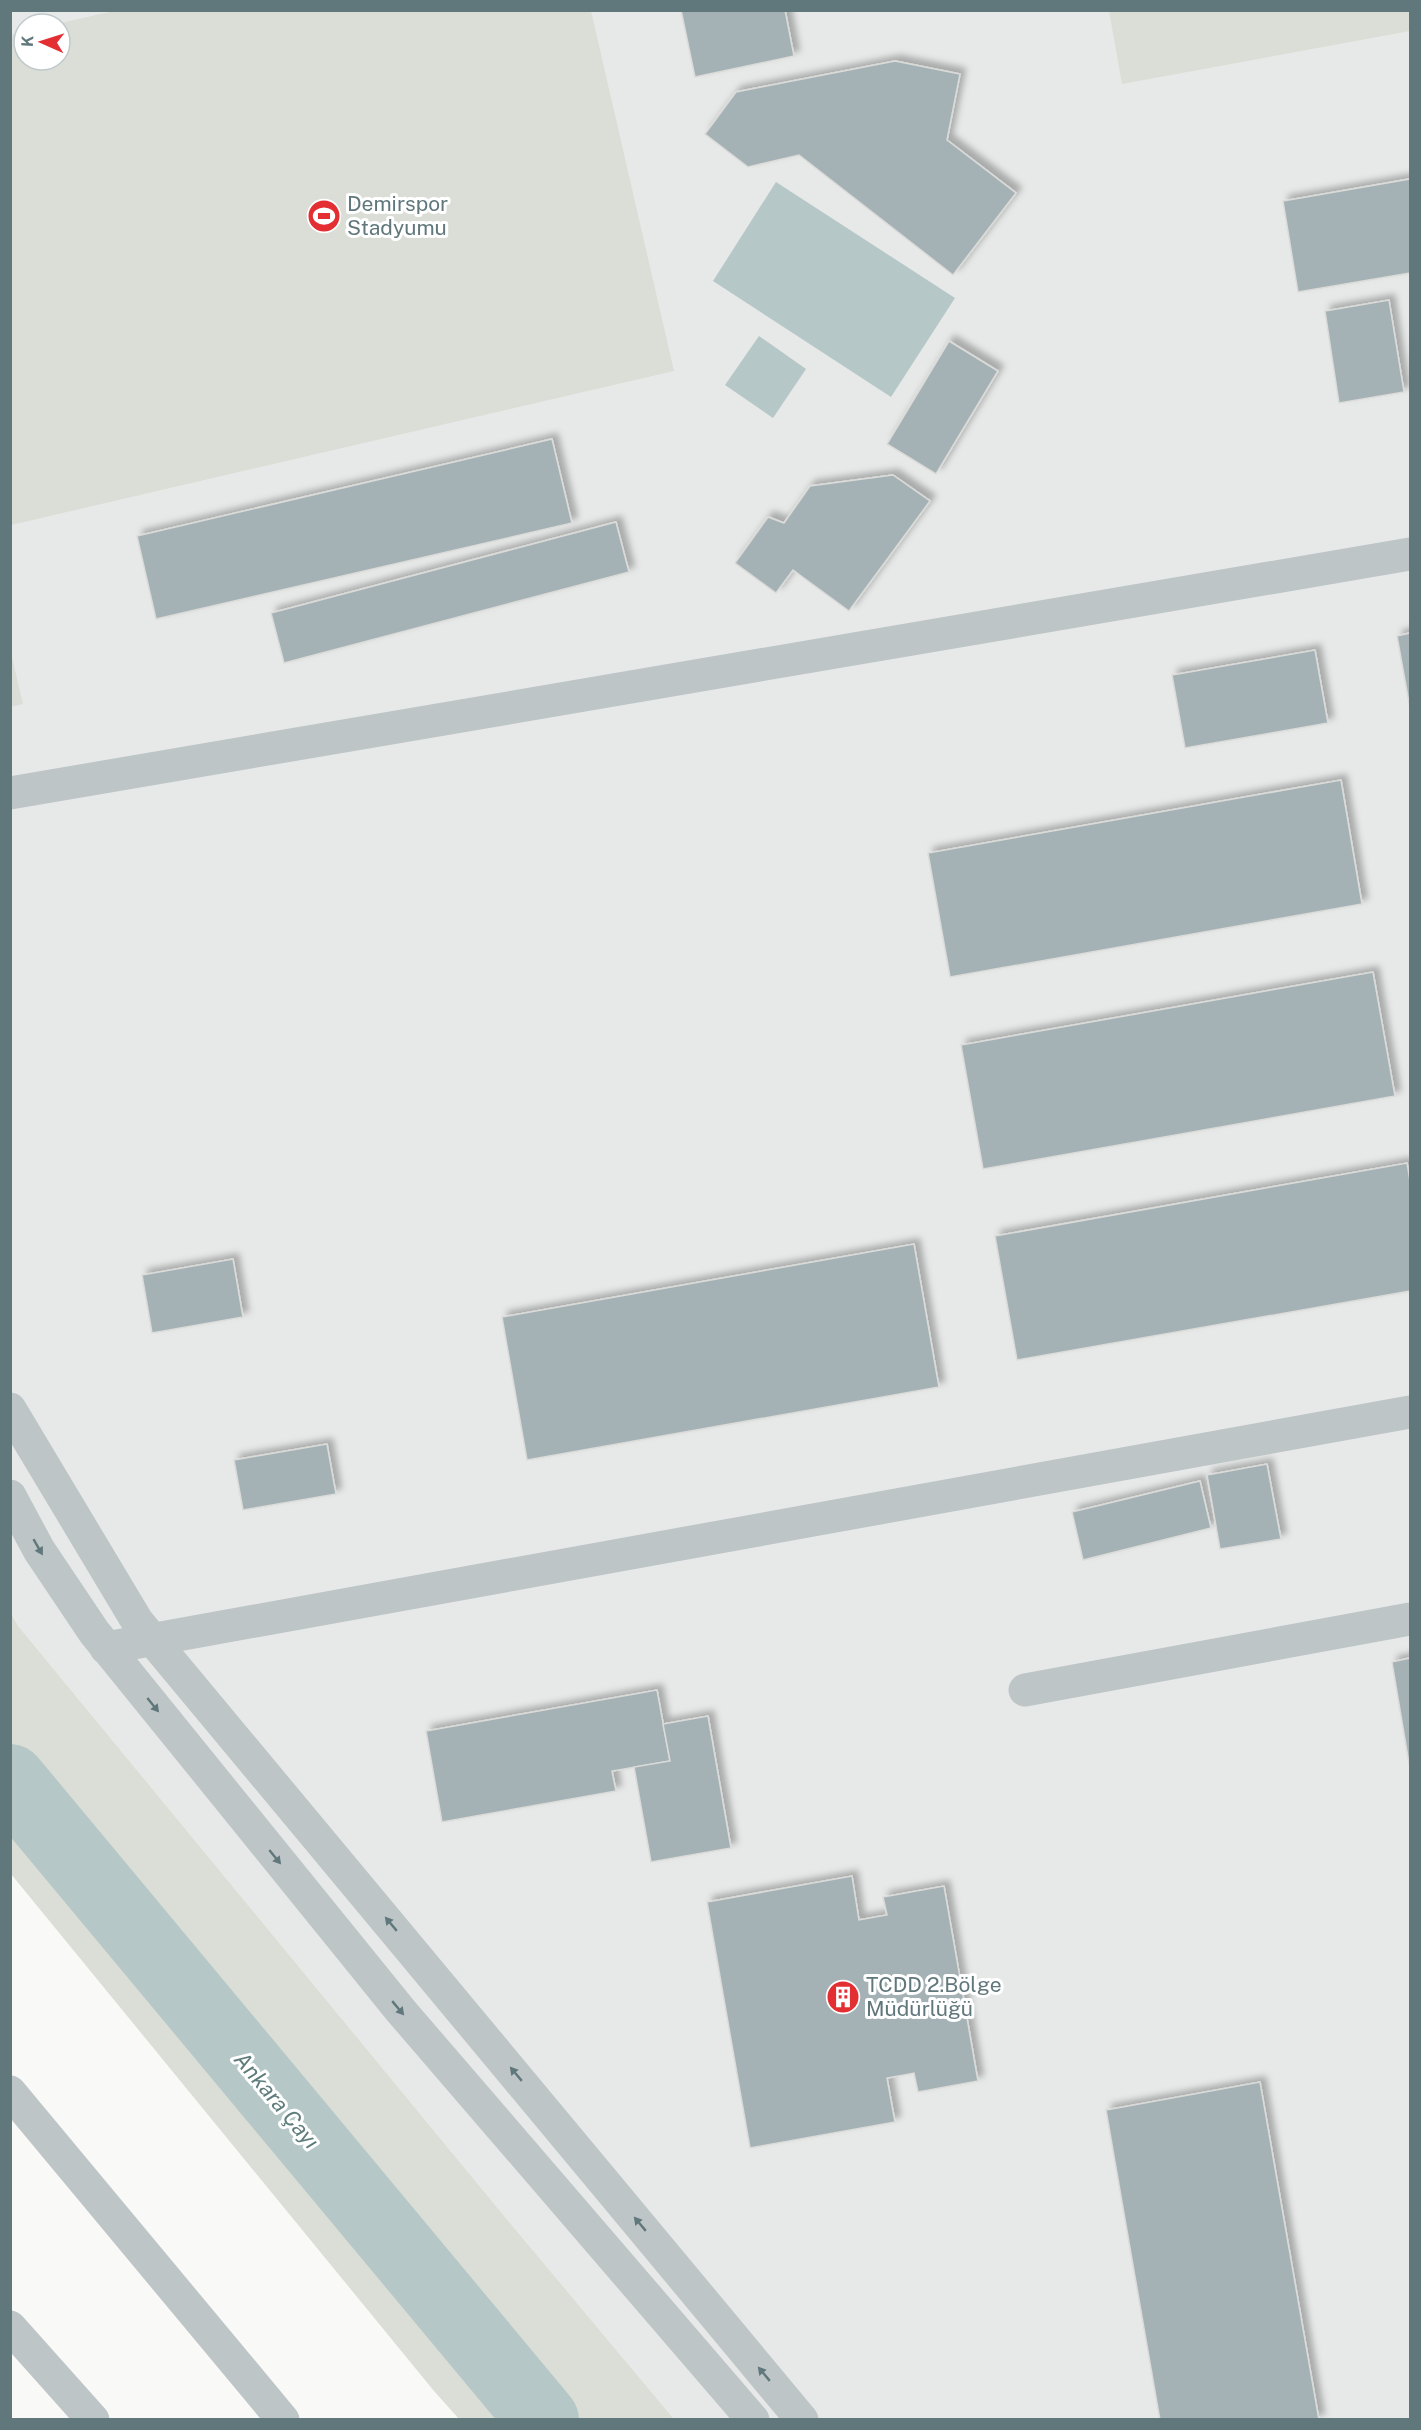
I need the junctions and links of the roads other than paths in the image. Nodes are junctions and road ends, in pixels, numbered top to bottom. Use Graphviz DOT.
graph roads {
  1 [pos="1410,554"];
  2 [pos="10,793"];
  3 [pos="10,1408"];
  4 [pos="1410,1412"];
  5 [pos="10,1496"];
  6 [pos="1410,1619"];
  7 [pos="153,1639"];
  8 [pos="106,1648"];
  9 [pos="1025,1690"];
  10 [pos="10,2092"];
  11 [pos="10,2327"];
  12 [pos="93,2420"];
  13 [pos="283,2420"];
  14 [pos="753,2420"];
  15 [pos="802,2420"];
  1 -- 2 [label="street"];
  3 -- 7 [label="street"];
  4 -- 7 [label="street"];
  5 -- 8 [label="street, one-way"];
  6 -- 9 [label="street"];
  7 -- 8 [label="street"];
  15 -- 7 [label="street, one-way"];
  8 -- 14 [label="street, one-way"];
  10 -- 13 [label="street"];
  11 -- 12 [label="street"];
}
